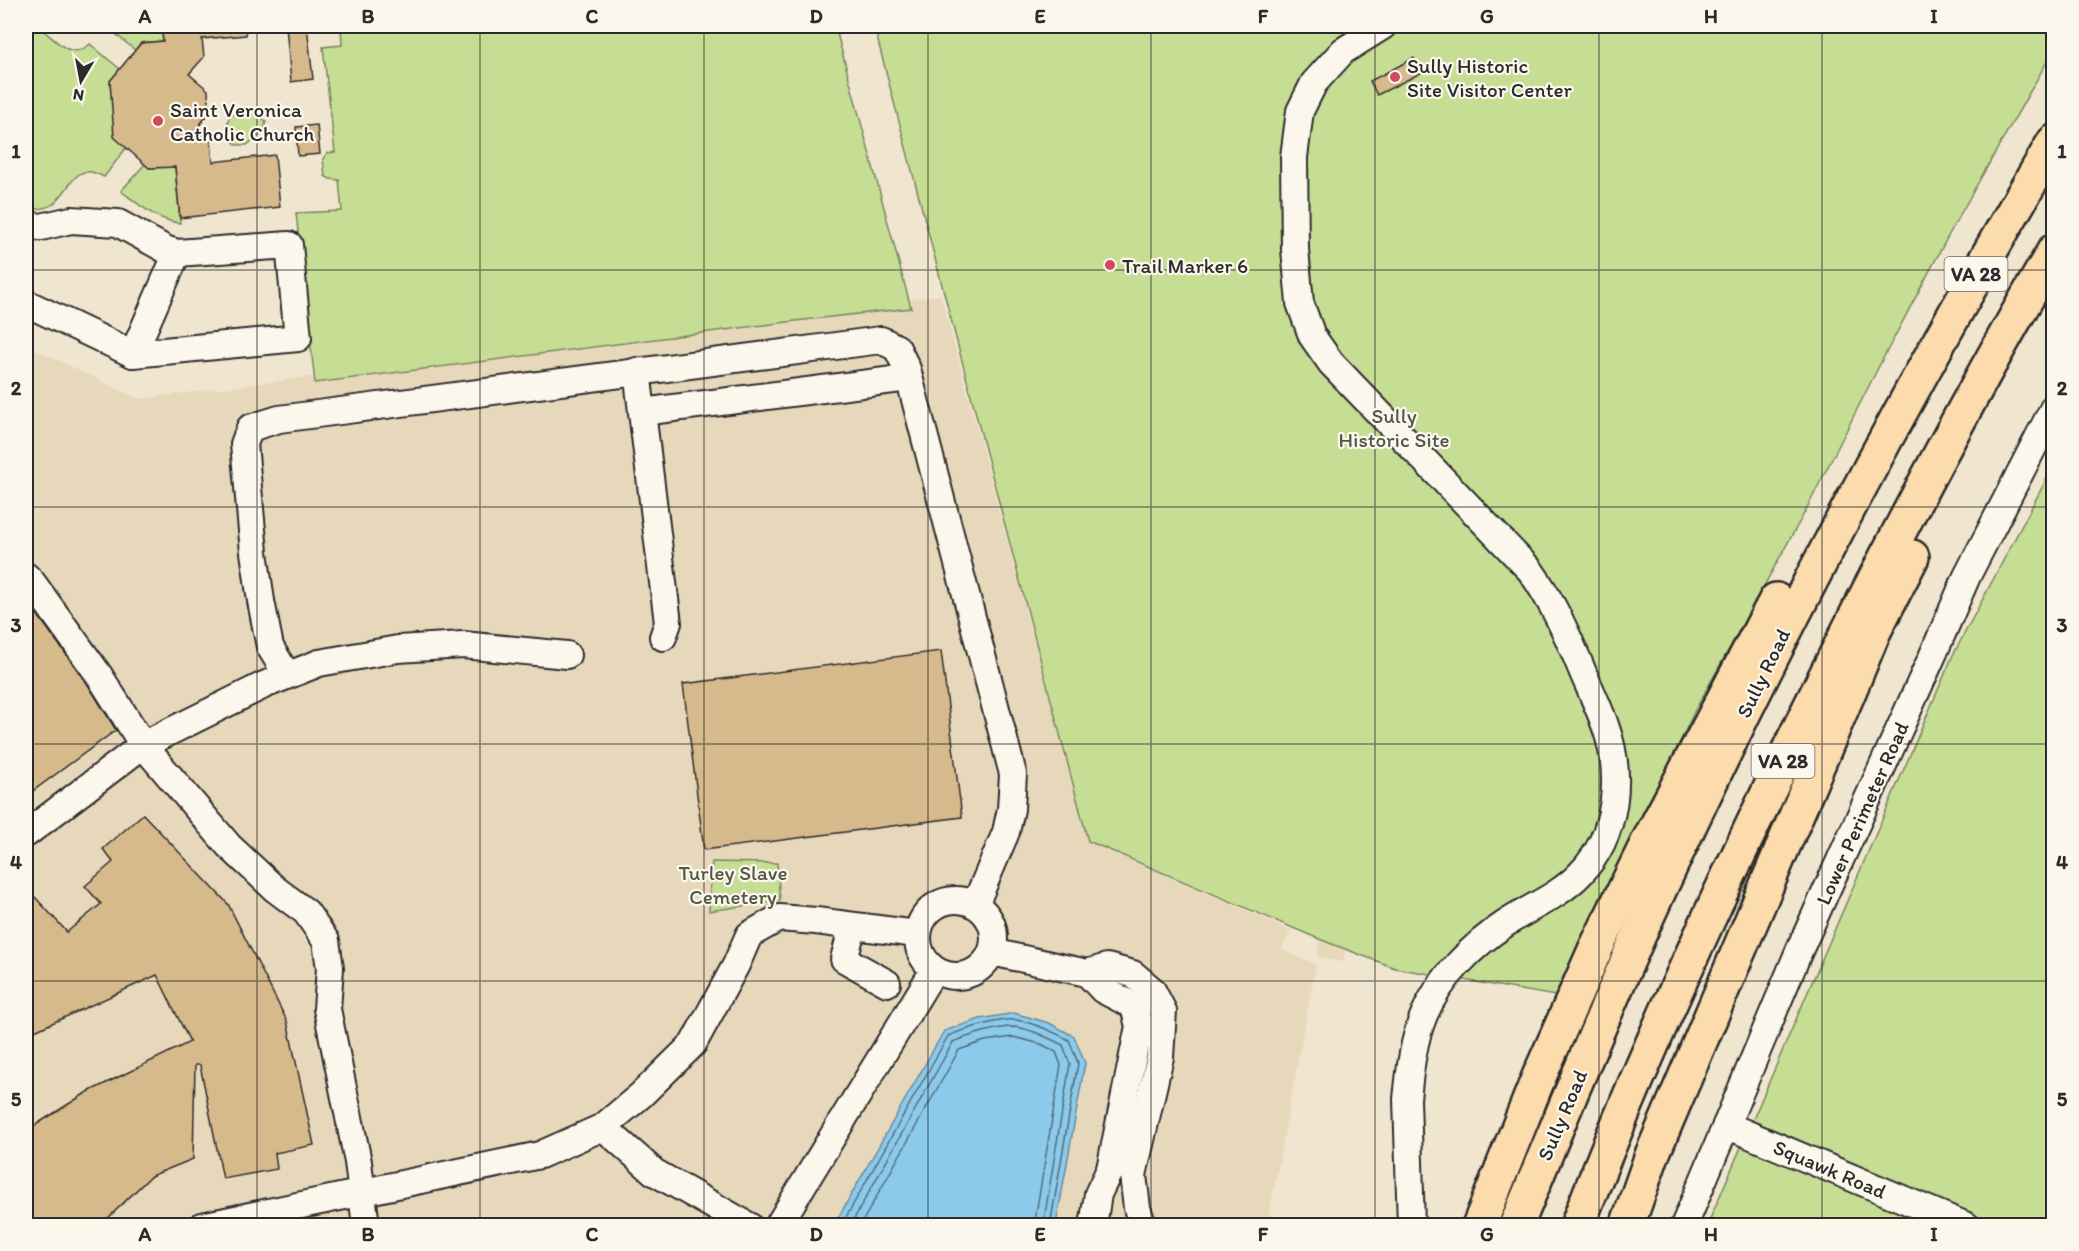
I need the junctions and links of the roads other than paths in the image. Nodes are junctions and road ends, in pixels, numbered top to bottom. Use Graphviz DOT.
graph roads {
  1 [pos="1383,26"];
  2 [pos="2054,142"];
  3 [pos="26,225"];
  4 [pos="2054,250"];
  5 [pos="177,253"];
  6 [pos="26,303"];
  7 [pos="2019,310"];
  8 [pos="133,354"];
  9 [pos="637,371"];
  10 [pos="909,378"];
  11 [pos="2054,407"];
  12 [pos="642,412"];
  13 [pos="1857,490"];
  14 [pos="26,576"];
  15 [pos="663,637"];
  16 [pos="567,655"];
  17 [pos="287,675"];
  18 [pos="143,745"];
  19 [pos="26,834"];
  20 [pos="975,905"];
  21 [pos="854,926"];
  22 [pos="917,934"];
  23 [pos="992,952"];
  24 [pos="934,970"];
  25 [pos="887,982"];
  26 [pos="1726,1125"];
  27 [pos="603,1127"];
  28 [pos="1652,1155"];
  29 [pos="1121,1172"];
  30 [pos="362,1194"];
  31 [pos="1138,1220"];
  32 [pos="1479,1223"];
  33 [pos="202,1226"];
  34 [pos="366,1226"];
  35 [pos="749,1226"];
  36 [pos="778,1226"];
  37 [pos="1093,1226"];
  38 [pos="1411,1226"];
  39 [pos="1516,1226"];
  40 [pos="1577,1226"];
  41 [pos="1617,1226"];
  42 [pos="1627,1226"];
  43 [pos="1684,1226"];
  44 [pos="1967,1226"];
  1 -- 38 [label="street"];
  2 -- 13 [label="highway, Sully Road / VA 28"];
  3 -- 5 [label="street"];
  4 -- 7 [label="highway, VA 28"];
  5 -- 8 [label="street"];
  5 -- 8 [label="street"];
  6 -- 8 [label="street"];
  7 -- 28 [label="highway"];
  7 -- 40 [label="highway, VA 28"];
  9 -- 10 [label="street"];
  9 -- 12 [label="street"];
  9 -- 17 [label="street"];
  10 -- 12 [label="street"];
  10 -- 20 [label="street"];
  11 -- 26 [label="street, Lower Perimeter Road"];
  12 -- 15 [label="street"];
  13 -- 32 [label="highway"];
  13 -- 39 [label="highway, Sully Road / VA 28"];
  14 -- 18 [label="street"];
  16 -- 17 [label="street"];
  17 -- 18 [label="street"];
  18 -- 19 [label="street"];
  18 -- 30 [label="street"];
  20 -- 22 [label="street"];
  20 -- 23 [label="street"];
  21 -- 22 [label="street"];
  21 -- 25 [label="street"];
  21 -- 27 [label="street"];
  22 -- 24 [label="street"];
  23 -- 24 [label="street"];
  23 -- 29 [label="street"];
  24 -- 36 [label="street"];
  26 -- 43 [label="street, Lower Perimeter Road"];
  26 -- 44 [label="street, Squawk Road"];
  27 -- 30 [label="street"];
  27 -- 35 [label="street"];
  28 -- 41 [label="highway"];
  28 -- 42 [label="highway"];
  29 -- 31 [label="street"];
  29 -- 37 [label="street"];
  30 -- 33 [label="street"];
  30 -- 34 [label="street"];
}
